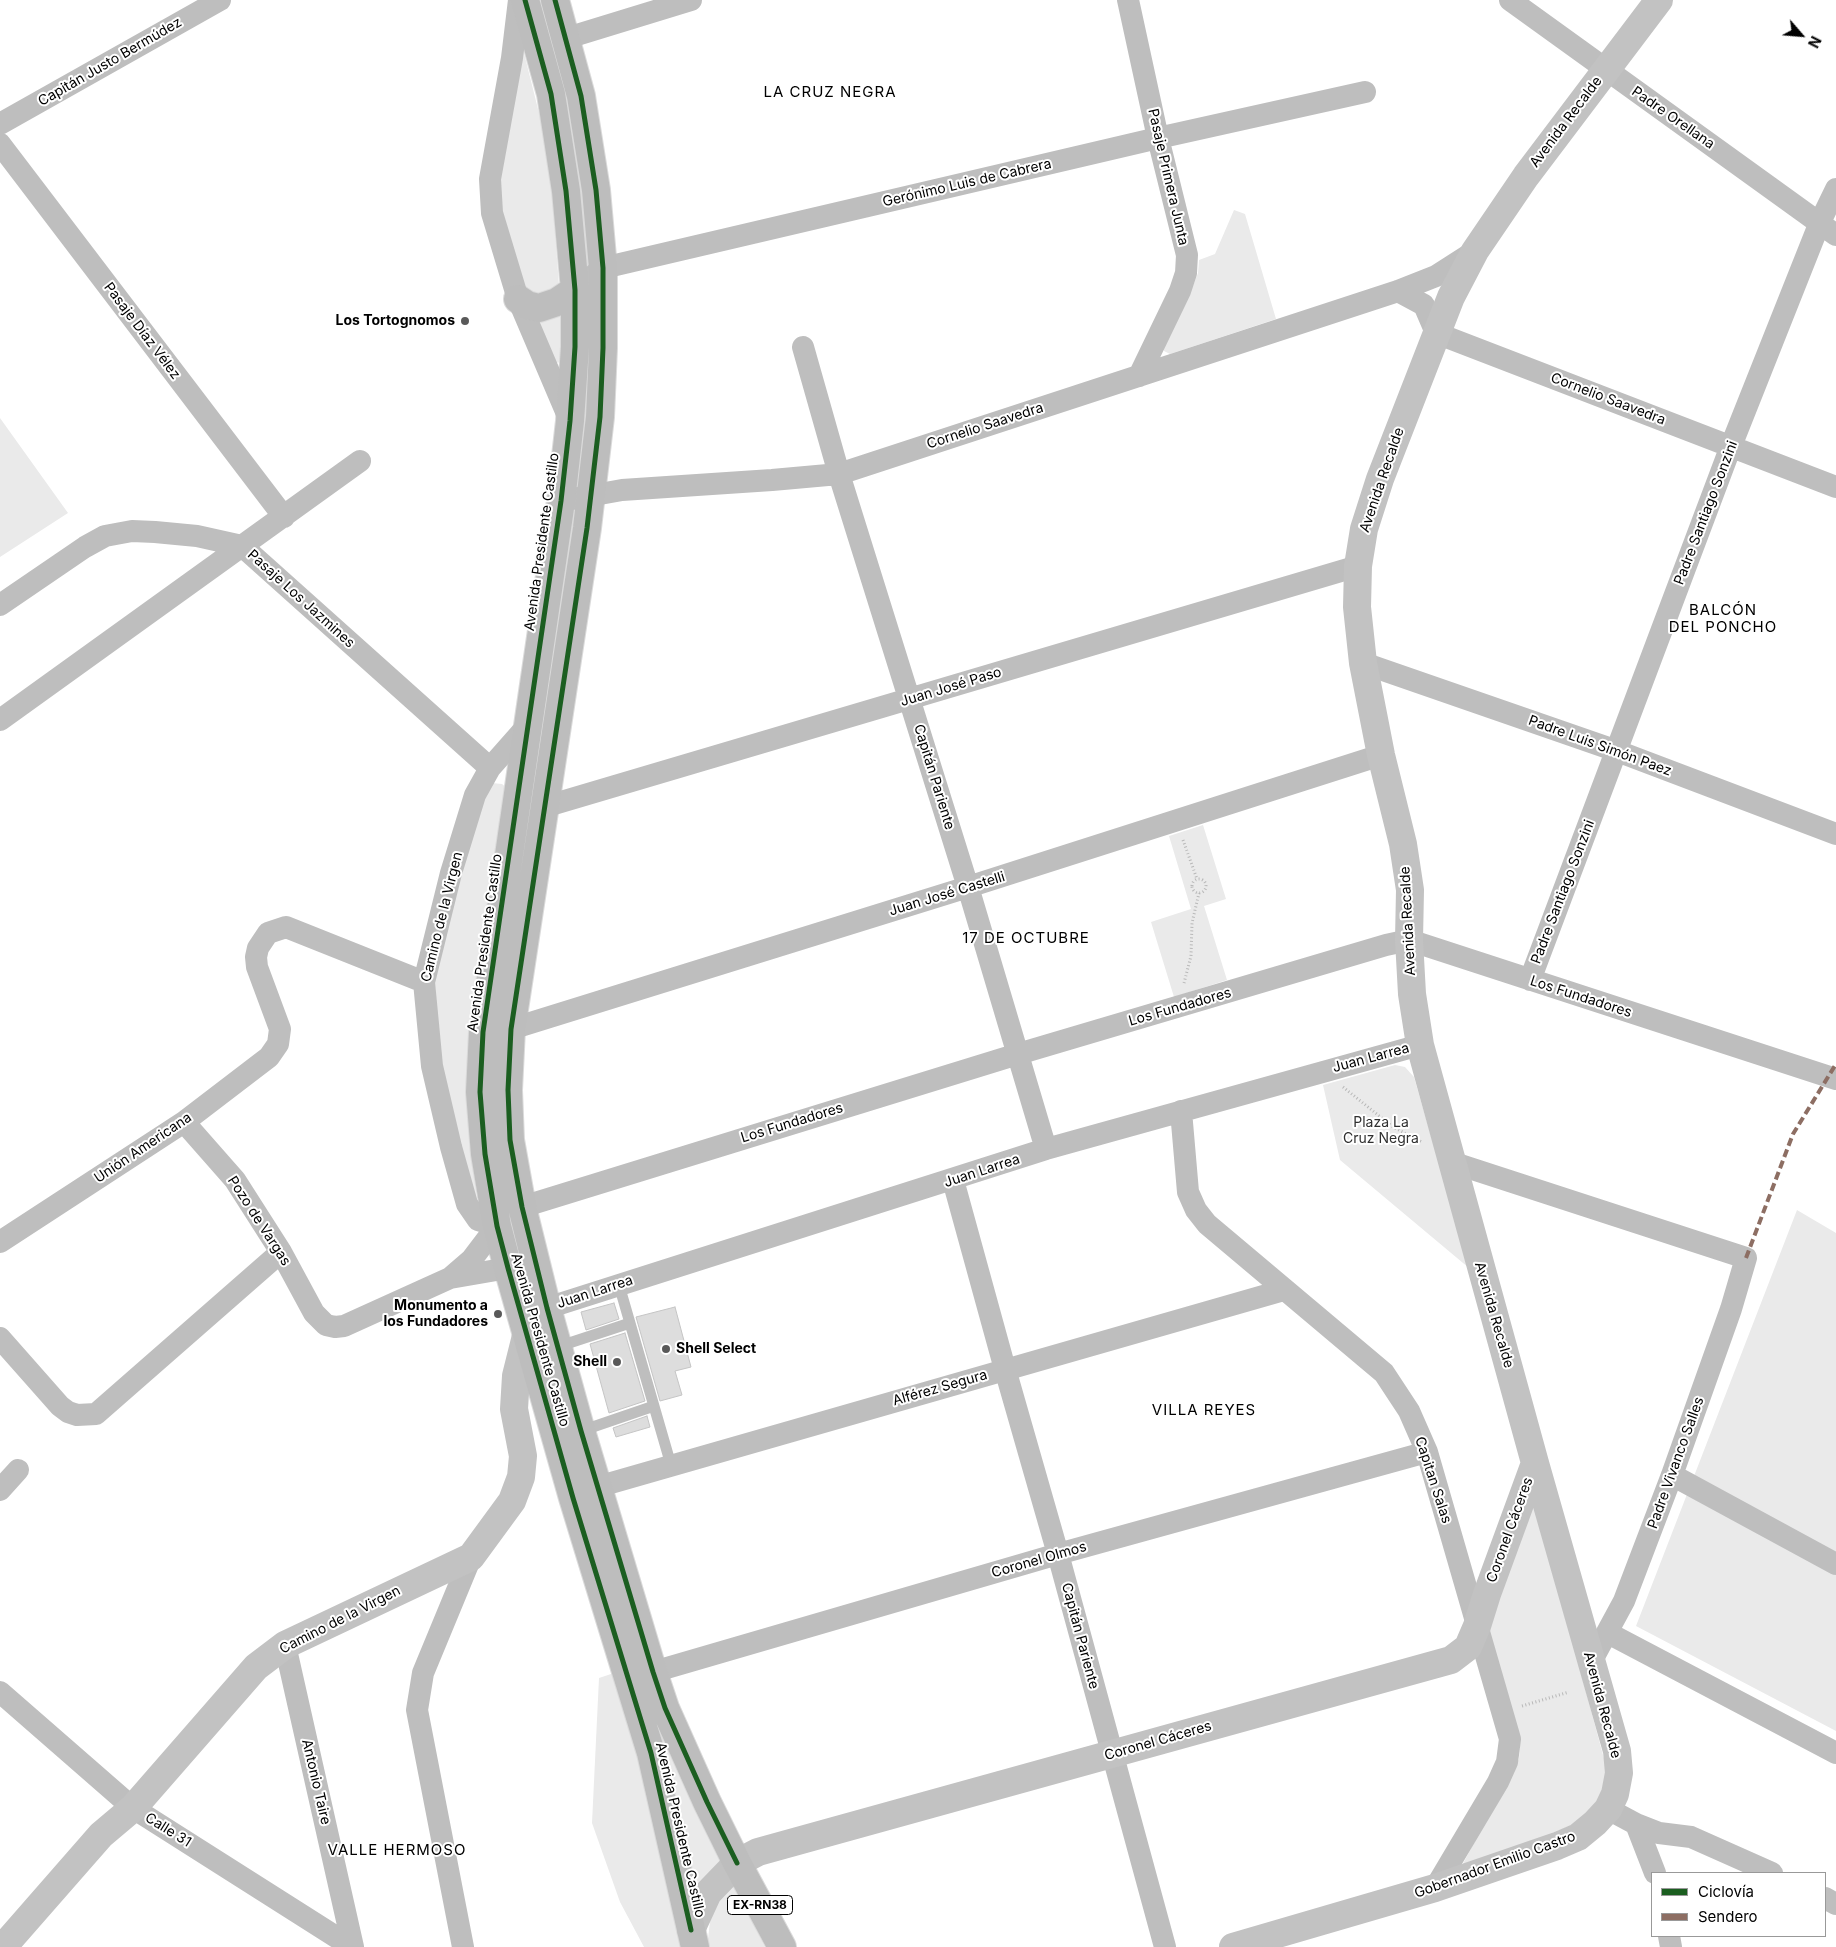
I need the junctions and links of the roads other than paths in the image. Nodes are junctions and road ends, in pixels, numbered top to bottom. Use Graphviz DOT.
graph roads {
  1 [pos="220,0"];
  2 [pos="519,0"];
  3 [pos="525,0"];
  4 [pos="555,0"];
  5 [pos="691,0"];
  6 [pos="1128,0"];
  7 [pos="1510,0"];
  8 [pos="1658,0"];
  9 [pos="567,38"];
  10 [pos="1606,70"];
  11 [pos="1365,92"];
  12 [pos="0,124"];
  13 [pos="1158,138"];
  14 [pos="0,144"];
  15 [pos="1836,189"];
  16 [pos="1828,229"];
  17 [pos="1475,251"];
  18 [pos="603,268"];
  19 [pos="575,290"];
  20 [pos="1398,291"];
  21 [pos="518,299"];
  22 [pos="1436,333"];
  23 [pos="803,348"];
  24 [pos="1139,376"];
  25 [pos="570,421"];
  26 [pos="1731,446"];
  27 [pos="360,461"];
  28 [pos="839,474"];
  29 [pos="1836,487"];
  30 [pos="591,495"];
  31 [pos="561,501"];
  32 [pos="284,517"];
  33 [pos="242,546"];
  34 [pos="1358,566"];
  35 [pos="0,606"];
  36 [pos="1362,663"];
  37 [pos="910,699"];
  38 [pos="0,720"];
  39 [pos="528,725"];
  40 [pos="1617,751"];
  41 [pos="1381,755"];
  42 [pos="490,768"];
  43 [pos="544,807"];
  44 [pos="1836,834"];
  45 [pos="968,888"];
  46 [pos="1409,940"];
  47 [pos="1530,980"];
  48 [pos="424,982"];
  49 [pos="511,1029"];
  50 [pos="1420,1045"];
  51 [pos="1018,1054"];
  52 [pos="1836,1079"];
  53 [pos="1181,1111"];
  54 [pos="184,1122"];
  55 [pos="1046,1149"];
  56 [pos="1451,1162"];
  57 [pos="954,1180"];
  58 [pos="522,1207"];
  59 [pos="498,1226"];
  60 [pos="0,1242"];
  61 [pos="281,1252"];
  62 [pos="508,1268"];
  63 [pos="450,1278"];
  64 [pos="619,1284"];
  65 [pos="1284,1290"];
  66 [pos="547,1308"];
  67 [pos="630,1323"];
  68 [pos="526,1336"];
  69 [pos="0,1338"];
  70 [pos="558,1347"];
  71 [pos="1005,1369"];
  72 [pos="654,1406"];
  73 [pos="581,1431"];
  74 [pos="1427,1452"];
  75 [pos="1535,1463"];
  76 [pos="671,1465"];
  77 [pos="18,1470"];
  78 [pos="1672,1475"];
  79 [pos="597,1487"];
  80 [pos="0,1490"];
  81 [pos="1058,1554"];
  82 [pos="472,1557"];
  83 [pos="1836,1564"];
  84 [pos="1477,1626"];
  85 [pos="1608,1632"];
  86 [pos="285,1645"];
  87 [pos="1591,1662"];
  88 [pos="653,1672"];
  89 [pos="0,1692"];
  90 [pos="1836,1753"];
  91 [pos="1112,1754"];
  92 [pos="133,1808"];
  93 [pos="1608,1809"];
  94 [pos="1636,1824"];
  95 [pos="737,1863"];
  96 [pos="1655,1872"];
  97 [pos="1770,1872"];
  98 [pos="1435,1888"];
  99 [pos="693,1938"];
  100 [pos="4,1945"];
  101 [pos="352,1947"];
  102 [pos="462,1947"];
  103 [pos="782,1947"];
  104 [pos="1165,1947"];
  105 [pos="1233,1947"];
  1 -- 12 [label="street, Capitán Justo Bermúdez"];
  2 -- 21 [label="street"];
  3 -- 19 [label="main road, Avenida Presidente Castillo"];
  4 -- 9 [label="main road, Avenida Presidente Castillo / EX-RN38"];
  5 -- 9 [label="street"];
  6 -- 13 [label="street, Pasaje Primera Junta"];
  7 -- 10 [label="street, Padre Orellana"];
  8 -- 10 [label="street, Avenida Recalde"];
  9 -- 18 [label="main road, Avenida Presidente Castillo / EX-RN38"];
  10 -- 16 [label="street, Padre Orellana"];
  10 -- 17 [label="street, Avenida Recalde"];
  11 -- 13 [label="street, Gerónimo Luis de Cabrera"];
  13 -- 18 [label="street, Gerónimo Luis de Cabrera"];
  13 -- 24 [label="street, Pasaje Primera Junta"];
  14 -- 32 [label="street, Pasaje Díaz Vélez"];
  15 -- 16 [label="street, Padre Santiago Sonzini"];
  16 -- 26 [label="street, Padre Santiago Sonzini"];
  17 -- 20 [label="street, Cornelio Saavedra"];
  17 -- 22 [label="street, Avenida Recalde"];
  18 -- 19 [label="street, Gerónimo Luis de Cabrera"];
  18 -- 30 [label="main road, Avenida Presidente Castillo / EX-RN38"];
  19 -- 21 [label="main road"];
  19 -- 25 [label="main road, Avenida Presidente Castillo"];
  20 -- 22 [label="street"];
  20 -- 24 [label="street, Cornelio Saavedra"];
  21 -- 25 [label="street"];
  22 -- 26 [label="street, Cornelio Saavedra"];
  22 -- 34 [label="street, Avenida Recalde"];
  23 -- 28 [label="street, Capitán Pariente"];
  24 -- 28 [label="street, Cornelio Saavedra"];
  25 -- 31 [label="main road, Avenida Presidente Castillo"];
  26 -- 29 [label="street, Cornelio Saavedra"];
  26 -- 40 [label="street, Padre Santiago Sonzini"];
  27 -- 32 [label="street"];
  28 -- 30 [label="street, Cornelio Saavedra"];
  28 -- 37 [label="street, Capitán Pariente"];
  30 -- 31 [label="street, Cornelio Saavedra"];
  30 -- 43 [label="main road, Avenida Presidente Castillo / EX-RN38"];
  31 -- 39 [label="main road, Avenida Presidente Castillo"];
  32 -- 33 [label="street"];
  33 -- 35 [label="street, Pasaje Los Jazmines"];
  33 -- 38 [label="street"];
  33 -- 42 [label="street, Pasaje Los Jazmines"];
  34 -- 36 [label="street, Avenida Recalde"];
  34 -- 37 [label="street, Juan José Paso"];
  36 -- 40 [label="street, Padre Luis Simón Paez"];
  36 -- 41 [label="street, Avenida Recalde"];
  37 -- 43 [label="street, Juan José Paso"];
  37 -- 45 [label="street, Capitán Pariente"];
  39 -- 42 [label="street, Camino de la Virgen"];
  39 -- 59 [label="main road, Avenida Presidente Castillo"];
  40 -- 44 [label="street, Padre Luis Simón Paez"];
  40 -- 47 [label="street, Padre Santiago Sonzini"];
  41 -- 45 [label="street, Juan José Castelli"];
  41 -- 46 [label="street, Avenida Recalde"];
  42 -- 48 [label="street, Camino de la Virgen"];
  43 -- 49 [label="main road, Avenida Presidente Castillo / EX-RN38"];
  45 -- 49 [label="street, Juan José Castelli"];
  45 -- 51 [label="street, Capitán Pariente"];
  46 -- 47 [label="street, Los Fundadores"];
  46 -- 50 [label="street, Avenida Recalde"];
  46 -- 51 [label="street, Los Fundadores"];
  47 -- 52 [label="street, Los Fundadores"];
  48 -- 54 [label="street, Unión Americana"];
  48 -- 59 [label="street, Camino de la Virgen"];
  49 -- 58 [label="main road, Avenida Presidente Castillo / EX-RN38"];
  50 -- 53 [label="street, Juan Larrea"];
  50 -- 56 [label="street, Avenida Recalde"];
  51 -- 55 [label="street, Capitán Pariente"];
  51 -- 58 [label="street, Los Fundadores"];
  53 -- 55 [label="street, Juan Larrea"];
  53 -- 65 [label="street, Capitan Salas"];
  54 -- 60 [label="street, Unión Americana"];
  54 -- 61 [label="street, Pozo de Vargas"];
  55 -- 57 [label="street, Juan Larrea"];
  56 -- 75 [label="street, Avenida Recalde"];
  56 -- 78 [label="street, Padre Vivanco Salles"];
  57 -- 64 [label="street, Juan Larrea"];
  57 -- 71 [label="street, Capitán Pariente"];
  58 -- 66 [label="main road, Avenida Presidente Castillo / EX-RN38"];
  59 -- 62 [label="main road, Avenida Presidente Castillo"];
  59 -- 63 [label="street"];
  61 -- 63 [label="street, Pozo de Vargas"];
  61 -- 69 [label="street"];
  62 -- 63 [label="street"];
  62 -- 68 [label="main road, Avenida Presidente Castillo"];
  64 -- 66 [label="street, Juan Larrea"];
  64 -- 67 [label="lane"];
  65 -- 71 [label="street, Alférez Segura"];
  65 -- 74 [label="street, Capitan Salas"];
  66 -- 70 [label="main road, Avenida Presidente Castillo / EX-RN38"];
  67 -- 70 [label="lane"];
  67 -- 72 [label="lane"];
  68 -- 82 [label="street, Camino de la Virgen"];
  68 -- 99 [label="main road, Avenida Presidente Castillo"];
  70 -- 73 [label="main road, Avenida Presidente Castillo / EX-RN38"];
  71 -- 76 [label="street, Alférez Segura"];
  71 -- 81 [label="street, Capitán Pariente"];
  72 -- 73 [label="lane"];
  72 -- 76 [label="lane"];
  73 -- 79 [label="main road, Avenida Presidente Castillo / EX-RN38"];
  74 -- 81 [label="street, Coronel Olmos"];
  74 -- 84 [label="street, Capitan Salas"];
  75 -- 84 [label="street, Coronel Cáceres"];
  75 -- 87 [label="street, Avenida Recalde"];
  76 -- 79 [label="street, Alférez Segura"];
  77 -- 80 [label="street"];
  78 -- 83 [label="street"];
  78 -- 85 [label="street, Padre Vivanco Salles"];
  79 -- 88 [label="main road, Avenida Presidente Castillo / EX-RN38"];
  81 -- 88 [label="street, Coronel Olmos"];
  81 -- 91 [label="street, Capitán Pariente"];
  82 -- 86 [label="street, Camino de la Virgen"];
  82 -- 102 [label="street"];
  84 -- 91 [label="street, Coronel Cáceres"];
  84 -- 98 [label="street, Capitan Salas"];
  85 -- 87 [label="street, Padre Vivanco Salles"];
  85 -- 90 [label="street"];
  86 -- 92 [label="street, Camino de la Virgen"];
  86 -- 101 [label="street, Antonio Taire"];
  87 -- 93 [label="street, Avenida Recalde"];
  88 -- 95 [label="main road, Avenida Presidente Castillo / EX-RN38"];
  89 -- 92 [label="street, Calle 31"];
  91 -- 95 [label="street, Coronel Cáceres"];
  91 -- 104 [label="street, Capitán Pariente"];
  92 -- 100 [label="street, Camino de la Virgen"];
  92 -- 101 [label="street, Calle 31"];
  93 -- 94 [label="street"];
  93 -- 98 [label="street, Gobernador Emilio Castro"];
  94 -- 96 [label="street"];
  94 -- 97 [label="street"];
  95 -- 99 [label="street, Coronel Cáceres"];
  95 -- 103 [label="main road, Avenida Presidente Castillo / EX-RN38"];
  98 -- 105 [label="street, Gobernador Emilio Castro"];
}
